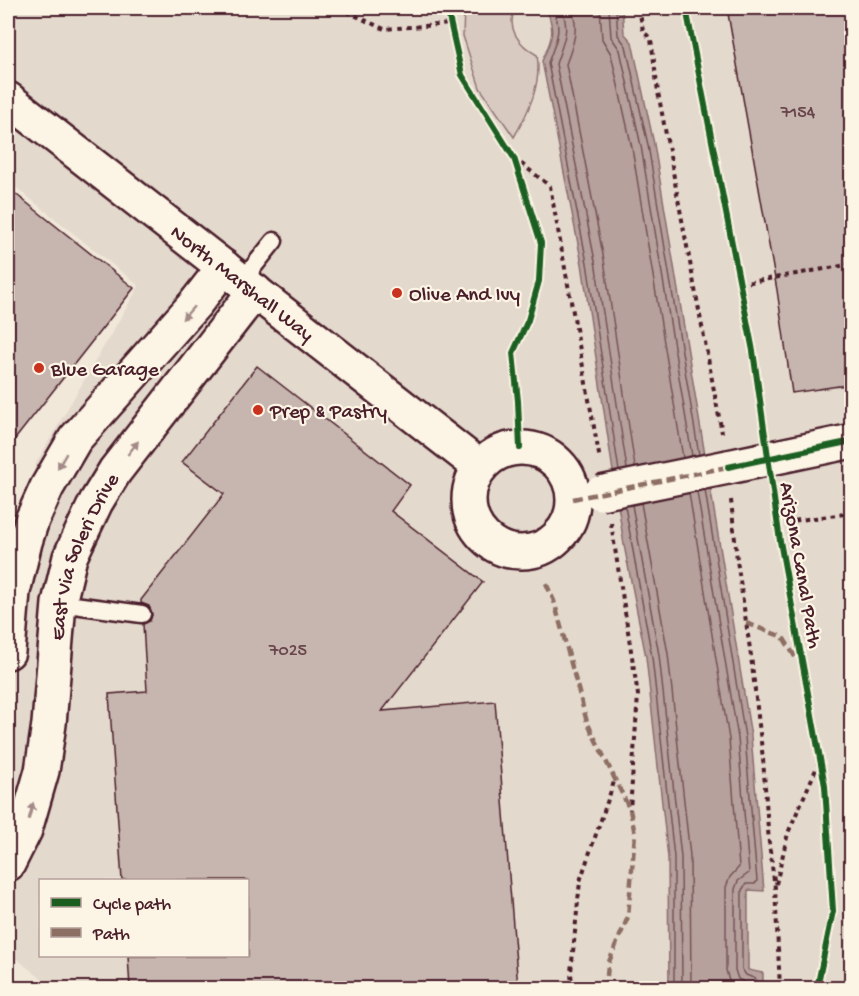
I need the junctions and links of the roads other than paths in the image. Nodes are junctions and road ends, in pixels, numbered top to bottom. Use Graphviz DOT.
graph roads {
  1 [pos="8,99"];
  2 [pos="274,242"];
  3 [pos="240,280"];
  4 [pos="852,441"];
  5 [pos="480,467"];
  6 [pos="586,496"];
  7 [pos="59,603"];
  8 [pos="142,614"];
  9 [pos="8,652"];
  10 [pos="8,864"];
  1 -- 3 [label="street, North Marshall Way"];
  2 -- 3 [label="lane"];
  3 -- 5 [label="street, North Marshall Way"];
  7 -- 3 [label="street, East Via Soleri Drive, one-way"];
  3 -- 9 [label="street, one-way"];
  4 -- 6 [label="street, bridge"];
  5 -- 6 [label="street"];
  5 -- 6 [label="street"];
  7 -- 8 [label="lane"];
  10 -- 7 [label="street, East Via Soleri Drive, one-way"];
}
